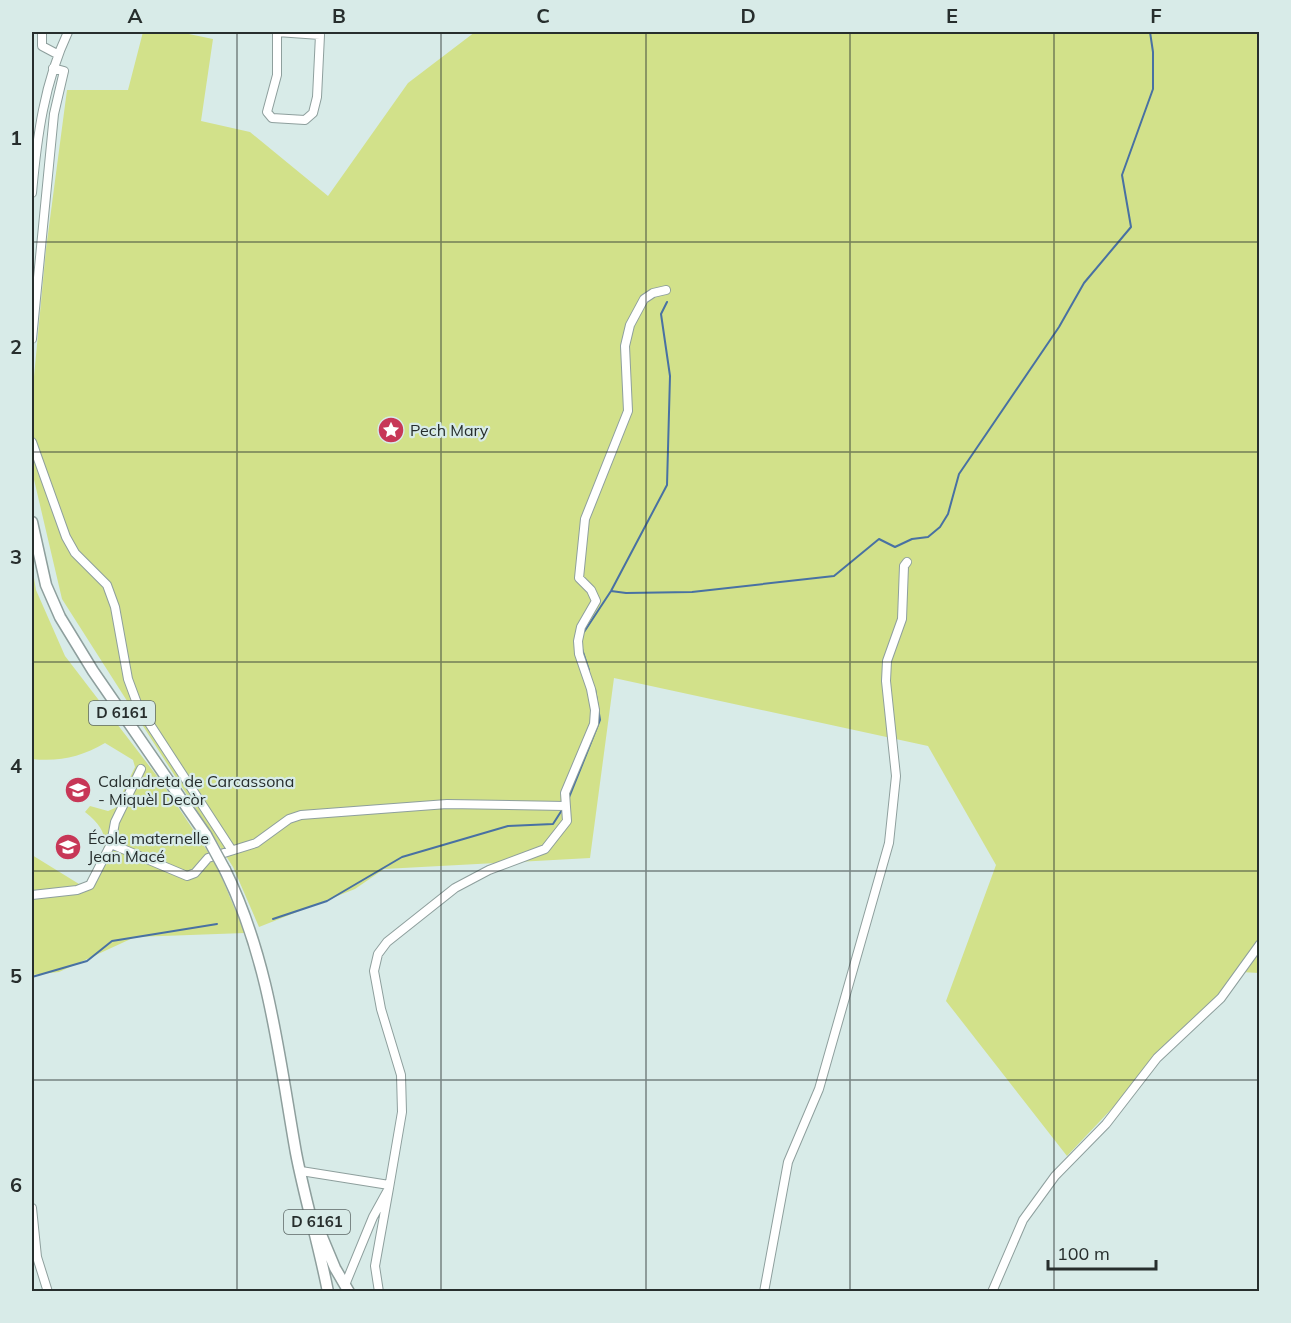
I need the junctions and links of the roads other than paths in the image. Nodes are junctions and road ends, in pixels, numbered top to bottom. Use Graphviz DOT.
graph roads {
  1 [pos="42,32"];
  2 [pos="68,32"];
  3 [pos="277,32"];
  4 [pos="57,54"];
  5 [pos="53,68"];
  6 [pos="32,193"];
  7 [pos="666,290"];
  8 [pos="32,339"];
  9 [pos="32,442"];
  10 [pos="32,522"];
  11 [pos="907,562"];
  12 [pos="159,766"];
  13 [pos="175,766"];
  14 [pos="141,769"];
  15 [pos="175,789"];
  16 [pos="565,806"];
  17 [pos="111,844"];
  18 [pos="231,849"];
  19 [pos="32,895"];
  20 [pos="1260,944"];
  21 [pos="297,1155"];
  22 [pos="301,1171"];
  23 [pos="389,1186"];
  24 [pos="32,1208"];
  25 [pos="347,1288"];
  26 [pos="48,1292"];
  27 [pos="328,1292"];
  28 [pos="379,1292"];
  29 [pos="764,1292"];
  30 [pos="992,1292"];
  1 -- 4 [label="street"];
  2 -- 4 [label="street"];
  3 -- 3 [label="street"];
  4 -- 5 [label="street"];
  5 -- 6 [label="street"];
  5 -- 8 [label="street"];
  7 -- 16 [label="street"];
  9 -- 13 [label="street"];
  10 -- 12 [label="main road, D 6161"];
  11 -- 29 [label="street"];
  12 -- 13 [label="street"];
  12 -- 15 [label="main road, D 6161"];
  13 -- 15 [label="street"];
  13 -- 18 [label="street"];
  14 -- 17 [label="street"];
  15 -- 21 [label="main road, D 6161, bridge"];
  16 -- 18 [label="street"];
  16 -- 23 [label="street"];
  17 -- 18 [label="street"];
  17 -- 19 [label="street"];
  20 -- 30 [label="street"];
  21 -- 22 [label="main road, D 6161"];
  21 -- 27 [label="main road"];
  22 -- 23 [label="street"];
  22 -- 25 [label="main road, D 6161"];
  23 -- 25 [label="street"];
  23 -- 28 [label="street"];
  24 -- 26 [label="street"];
}
